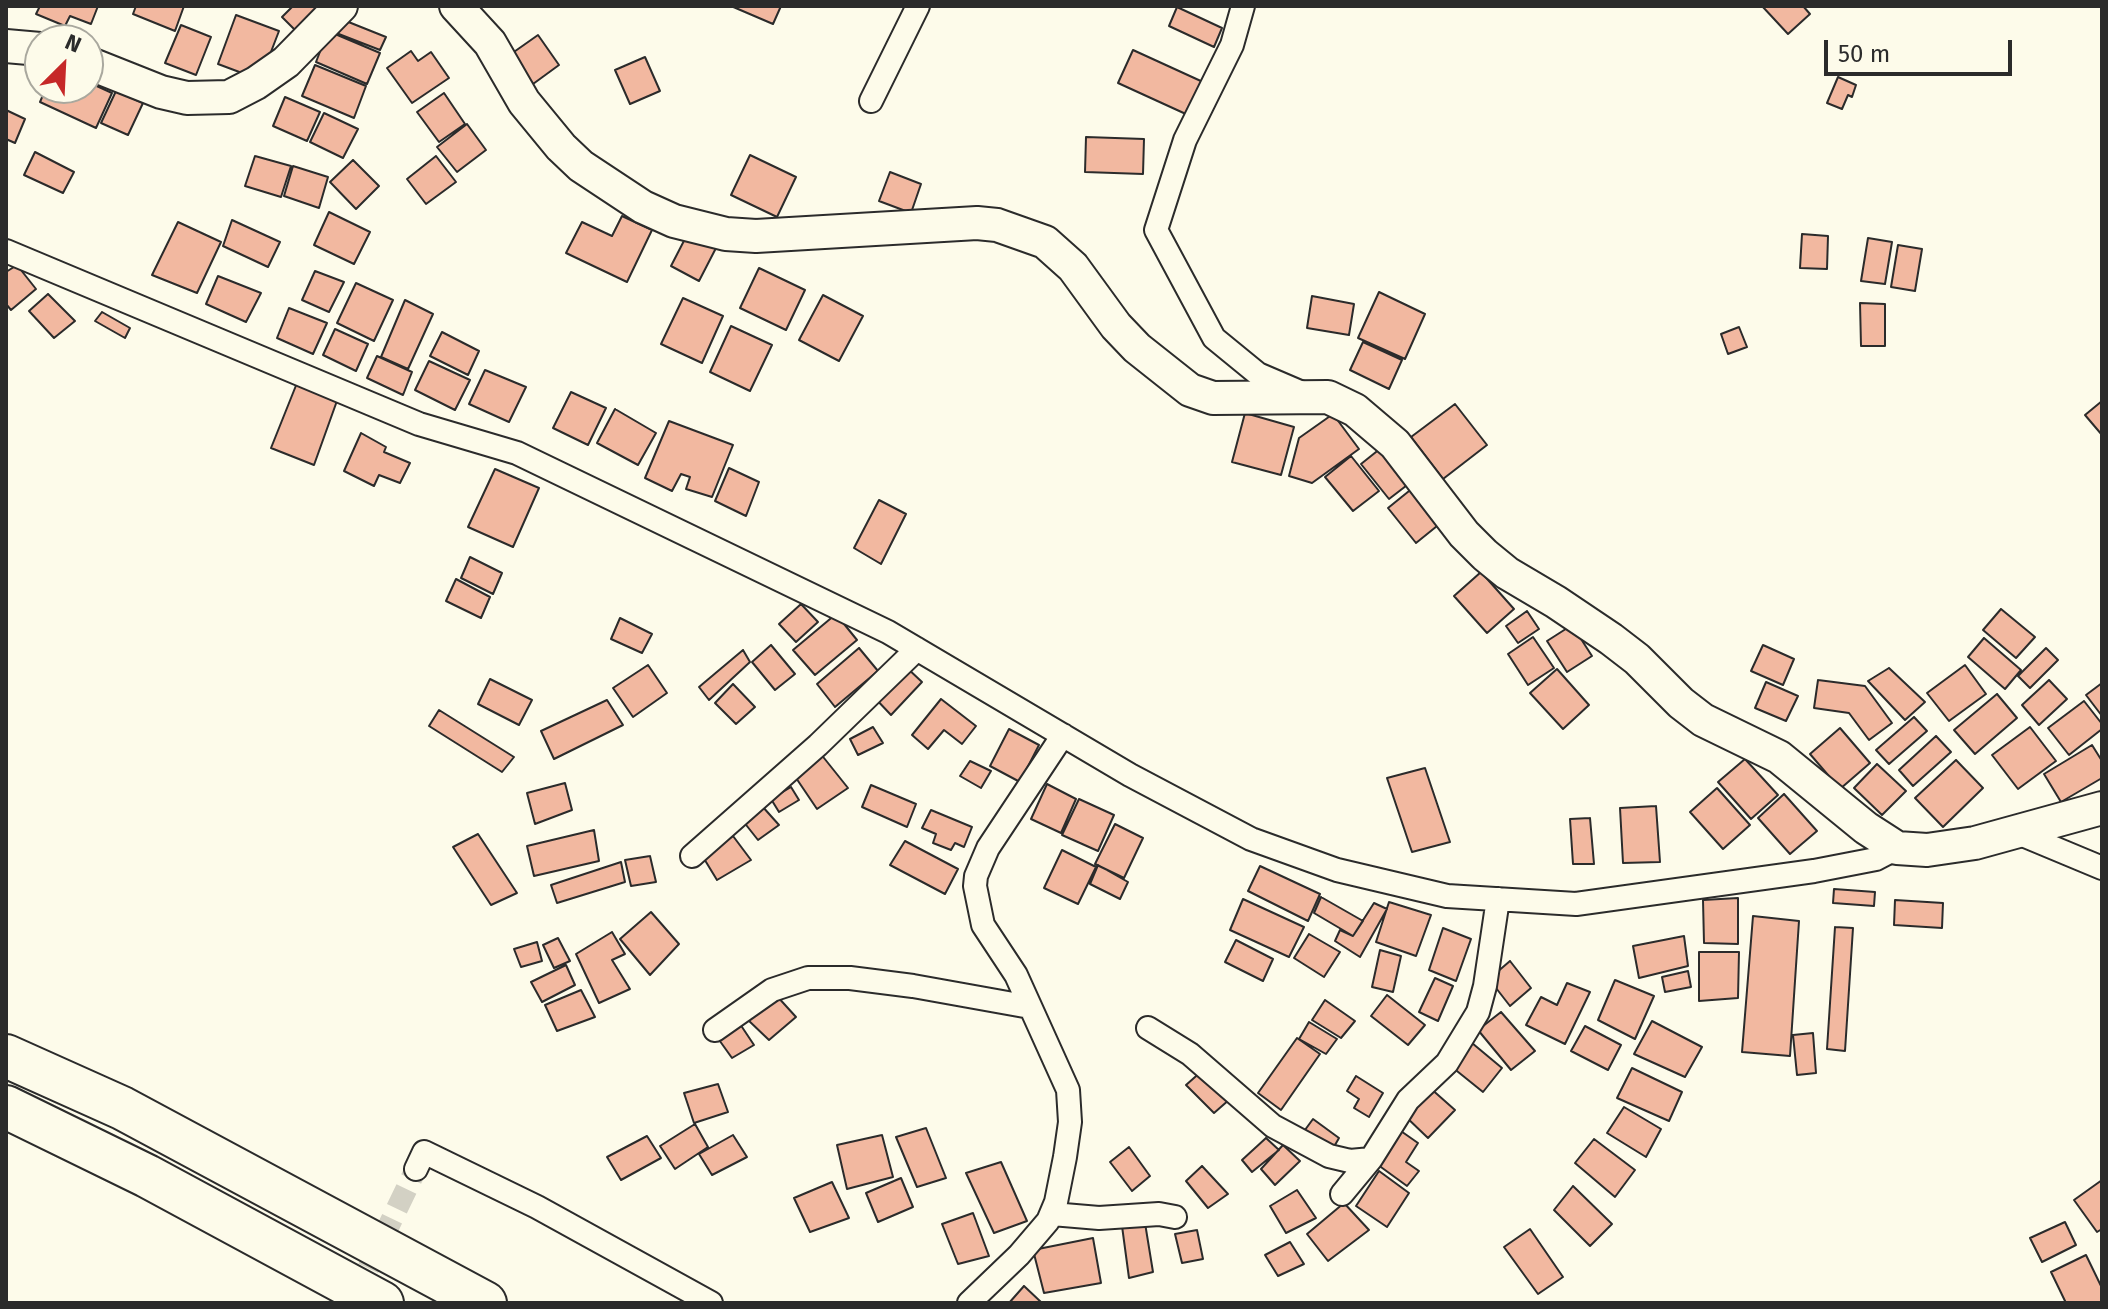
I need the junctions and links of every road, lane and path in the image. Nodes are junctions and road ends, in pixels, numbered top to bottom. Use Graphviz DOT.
graph roads {
  1 [pos="341,6"];
  2 [pos="456,6"];
  3 [pos="918,6"];
  4 [pos="1243,6"];
  5 [pos="104,69"];
  6 [pos="871,101"];
  7 [pos="6,251"];
  8 [pos="1309,395"];
  9 [pos="917,649"];
  10 [pos="1063,735"];
  11 [pos="2102,808"];
  12 [pos="2018,833"];
  13 [pos="1897,848"];
  14 [pos="692,856"];
  15 [pos="2102,868"];
  16 [pos="1498,899"];
  17 [pos="1030,1007"];
  18 [pos="1148,1028"];
  19 [pos="715,1030"];
  20 [pos="6,1056"];
  21 [pos="6,1107"];
  22 [pos="1371,1159"];
  23 [pos="416,1169"];
  24 [pos="1342,1194"];
  25 [pos="1052,1214"];
  26 [pos="1175,1217"];
  27 [pos="382,1303"];
  28 [pos="485,1303"];
  29 [pos="711,1303"];
  30 [pos="969,1303"];
  1 -- 5 [label="main road"];
  2 -- 8 [label="main road"];
  3 -- 6 [label="street"];
  4 -- 8 [label="street"];
  7 -- 9 [label="street"];
  8 -- 13 [label="main road"];
  9 -- 10 [label="street"];
  9 -- 14 [label="street"];
  10 -- 16 [label="street"];
  10 -- 17 [label="street"];
  11 -- 12 [label="main road"];
  12 -- 13 [label="main road"];
  12 -- 15 [label="street"];
  13 -- 16 [label="street"];
  16 -- 22 [label="street"];
  17 -- 19 [label="street"];
  17 -- 25 [label="street"];
  18 -- 22 [label="street"];
  20 -- 28 [label="highway"];
  21 -- 27 [label="highway"];
  22 -- 24 [label="street"];
  23 -- 29 [label="street"];
  25 -- 26 [label="street"];
  25 -- 30 [label="street"];
}
